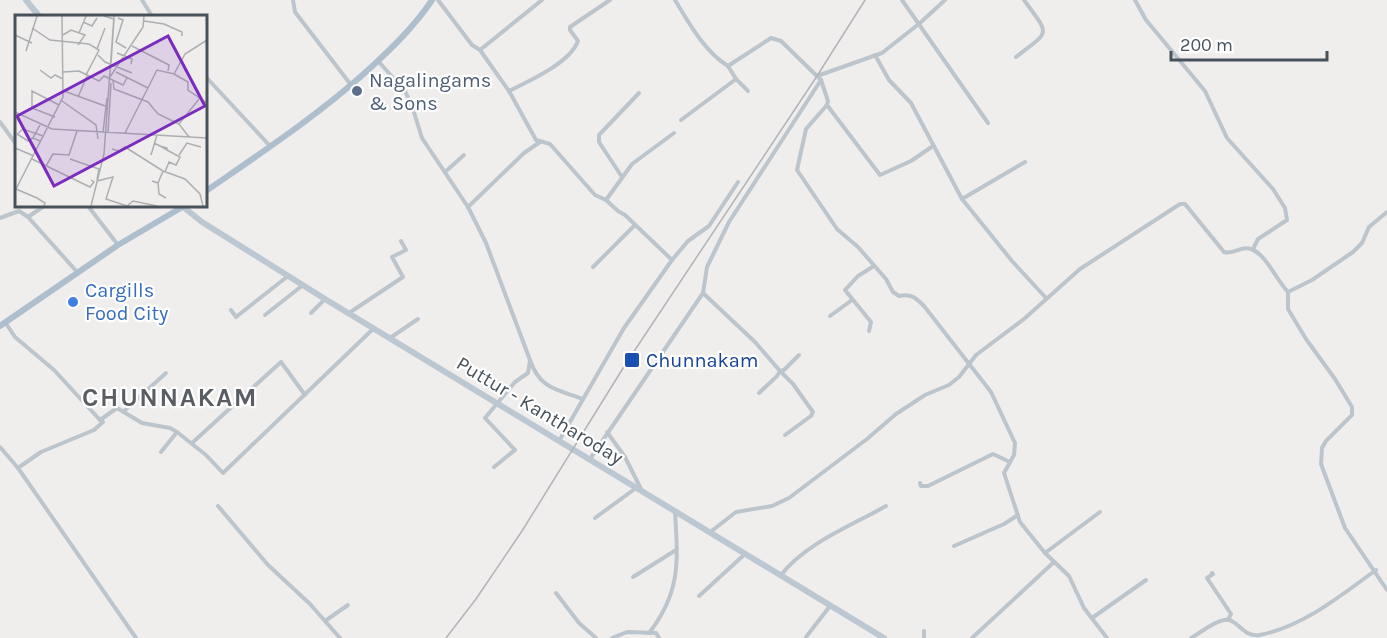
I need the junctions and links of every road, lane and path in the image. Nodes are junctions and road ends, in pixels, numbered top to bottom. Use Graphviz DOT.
graph roads {
  1 [pos="26,0"];
  2 [pos="142,0"];
  3 [pos="293,0"];
  4 [pos="432,0"];
  5 [pos="438,0"];
  6 [pos="542,0"];
  7 [pos="610,0"];
  8 [pos="675,0"];
  9 [pos="902,0"];
  10 [pos="945,0"];
  11 [pos="1024,0"];
  12 [pos="1135,0"];
  13 [pos="38,15"];
  14 [pos="151,15"];
  15 [pos="920,23"];
  16 [pos="480,50"];
  17 [pos="875,55"];
  18 [pos="1016,57"];
  19 [pos="378,61"];
  20 [pos="728,66"];
  21 [pos="207,78"];
  22 [pos="819,78"];
  23 [pos="736,79"];
  24 [pos="351,85"];
  25 [pos="509,91"];
  26 [pos="748,91"];
  27 [pos="639,93"];
  28 [pos="827,105"];
  29 [pos="681,120"];
  30 [pos="0,122"];
  31 [pos="988,123"];
  32 [pos="675,133"];
  33 [pos="541,142"];
  34 [pos="15,143"];
  35 [pos="933,146"];
  36 [pos="271,147"];
  37 [pos="464,155"];
  38 [pos="1024,162"];
  39 [pos="445,172"];
  40 [pos="622,177"];
  41 [pos="738,182"];
  42 [pos="207,190"];
  43 [pos="962,199"];
  44 [pos="606,200"];
  45 [pos="43,207"];
  46 [pos="89,207"];
  47 [pos="181,207"];
  48 [pos="184,207"];
  49 [pos="468,207"];
  50 [pos="1387,212"];
  51 [pos="28,217"];
  52 [pos="0,218"];
  53 [pos="635,225"];
  54 [pos="401,241"];
  55 [pos="118,245"];
  56 [pos="1253,249"];
  57 [pos="672,260"];
  58 [pos="874,266"];
  59 [pos="593,267"];
  60 [pos="78,273"];
  61 [pos="288,276"];
  62 [pos="303,285"];
  63 [pos="1288,292"];
  64 [pos="703,293"];
  65 [pos="1046,298"];
  66 [pos="325,299"];
  67 [pos="852,300"];
  68 [pos="231,310"];
  69 [pos="311,313"];
  70 [pos="348,314"];
  71 [pos="265,315"];
  72 [pos="830,316"];
  73 [pos="418,319"];
  74 [pos="3,324"];
  75 [pos="373,329"];
  76 [pos="869,331"];
  77 [pos="389,339"];
  78 [pos="799,355"];
  79 [pos="530,360"];
  80 [pos="968,363"];
  81 [pos="780,370"];
  82 [pos="166,373"];
  83 [pos="759,393"];
  84 [pos="305,395"];
  85 [pos="583,399"];
  86 [pos="498,404"];
  87 [pos="124,411"];
  88 [pos="100,420"];
  89 [pos="177,432"];
  90 [pos="607,432"];
  91 [pos="786,435"];
  92 [pos="558,441"];
  93 [pos="192,443"];
  94 [pos="0,447"];
  95 [pos="161,452"];
  96 [pos="590,460"];
  97 [pos="1011,462"];
  98 [pos="494,467"];
  99 [pos="18,468"];
  100 [pos="920,483"];
  101 [pos="636,488"];
  102 [pos="643,493"];
  103 [pos="218,506"];
  104 [pos="886,506"];
  105 [pos="675,512"];
  106 [pos="1100,512"];
  107 [pos="1018,515"];
  108 [pos="595,518"];
  109 [pos="709,533"];
  110 [pos="954,546"];
  111 [pos="677,549"];
  112 [pos="1045,553"];
  113 [pos="745,554"];
  114 [pos="1054,562"];
  115 [pos="1376,570"];
  116 [pos="1212,573"];
  117 [pos="780,575"];
  118 [pos="633,578"];
  119 [pos="1146,580"];
  120 [pos="1387,590"];
  121 [pos="556,593"];
  122 [pos="699,596"];
  123 [pos="348,604"];
  124 [pos="831,606"];
  125 [pos="1092,618"];
  126 [pos="1228,620"];
  127 [pos="326,621"];
  128 [pos="924,631"];
  129 [pos="649,633"];
  130 [pos="806,637"];
  131 [pos="136,638"];
  132 [pos="340,638"];
  133 [pos="596,638"];
  134 [pos="612,638"];
  135 [pos="659,638"];
  136 [pos="884,638"];
  137 [pos="924,638"];
  138 [pos="972,638"];
  139 [pos="1107,638"];
  140 [pos="1191,638"];
  1 -- 13 [label="main road"];
  2 -- 14 [label="street"];
  3 -- 24 [label="street"];
  4 -- 19 [label="main road"];
  5 -- 16 [label="street"];
  6 -- 16 [label="street"];
  7 -- 25 [label="street"];
  8 -- 20 [label="street"];
  9 -- 15 [label="street"];
  10 -- 15 [label="street"];
  11 -- 18 [label="street"];
  12 -- 56 [label="street"];
  15 -- 17 [label="street"];
  15 -- 31 [label="street"];
  16 -- 25 [label="street"];
  17 -- 22 [label="street"];
  17 -- 35 [label="street"];
  19 -- 24 [label="main road"];
  19 -- 39 [label="street"];
  20 -- 22 [label="street"];
  20 -- 23 [label="street"];
  21 -- 36 [label="street"];
  22 -- 28 [label="street"];
  22 -- 64 [label="street"];
  23 -- 26 [label="street"];
  23 -- 29 [label="street"];
  24 -- 36 [label="main road"];
  25 -- 33 [label="street"];
  27 -- 40 [label="street"];
  28 -- 35 [label="street"];
  28 -- 58 [label="street"];
  30 -- 34 [label="street"];
  32 -- 40 [label="street"];
  33 -- 44 [label="street"];
  33 -- 49 [label="street"];
  35 -- 43 [label="street"];
  36 -- 42 [label="main road"];
  37 -- 39 [label="street"];
  38 -- 43 [label="street"];
  39 -- 49 [label="street"];
  40 -- 44 [label="street"];
  41 -- 57 [label="street"];
  43 -- 65 [label="street"];
  44 -- 53 [label="street"];
  45 -- 51 [label="street"];
  46 -- 55 [label="street"];
  47 -- 55 [label="main road"];
  48 -- 61 [label="main road, Puttur - Kantharoday"];
  49 -- 79 [label="street"];
  50 -- 63 [label="street"];
  51 -- 52 [label="street"];
  51 -- 60 [label="street"];
  53 -- 57 [label="street"];
  53 -- 59 [label="street"];
  54 -- 70 [label="street"];
  55 -- 60 [label="main road"];
  56 -- 63 [label="street"];
  56 -- 65 [label="street"];
  57 -- 85 [label="street"];
  58 -- 67 [label="street"];
  58 -- 80 [label="street"];
  60 -- 74 [label="main road"];
  61 -- 62 [label="main road, Puttur - Kantharoday"];
  61 -- 68 [label="street"];
  62 -- 66 [label="main road, Puttur - Kantharoday"];
  62 -- 71 [label="street"];
  63 -- 115 [label="street"];
  64 -- 81 [label="street"];
  64 -- 90 [label="street"];
  65 -- 80 [label="street"];
  66 -- 69 [label="street"];
  66 -- 70 [label="main road, Puttur - Kantharoday"];
  67 -- 72 [label="street"];
  67 -- 76 [label="street"];
  70 -- 75 [label="main road, Puttur - Kantharoday"];
  73 -- 77 [label="street"];
  74 -- 88 [label="street"];
  75 -- 77 [label="main road, Puttur - Kantharoday"];
  75 -- 84 [label="street"];
  77 -- 86 [label="main road, Puttur - Kantharoday"];
  78 -- 81 [label="street"];
  79 -- 85 [label="street"];
  79 -- 86 [label="street"];
  80 -- 97 [label="street"];
  80 -- 109 [label="street"];
  81 -- 83 [label="street"];
  81 -- 91 [label="street"];
  82 -- 87 [label="street"];
  84 -- 93 [label="street"];
  84 -- 93 [label="street"];
  85 -- 92 [label="street"];
  86 -- 92 [label="main road, Puttur - Kantharoday"];
  86 -- 98 [label="street"];
  87 -- 88 [label="street"];
  87 -- 89 [label="street"];
  88 -- 99 [label="street"];
  89 -- 93 [label="street"];
  89 -- 95 [label="street"];
  90 -- 96 [label="street"];
  90 -- 102 [label="street"];
  92 -- 96 [label="main road, Puttur - Kantharoday"];
  94 -- 99 [label="street"];
  96 -- 101 [label="main road, Puttur - Kantharoday"];
  97 -- 100 [label="street"];
  97 -- 107 [label="street"];
  99 -- 131 [label="street"];
  101 -- 102 [label="main road, Puttur - Kantharoday"];
  101 -- 108 [label="street"];
  102 -- 105 [label="main road, Puttur - Kantharoday"];
  103 -- 127 [label="street"];
  104 -- 117 [label="street"];
  105 -- 109 [label="main road, Puttur - Kantharoday"];
  105 -- 111 [label="street"];
  106 -- 112 [label="street"];
  107 -- 110 [label="street"];
  107 -- 112 [label="street"];
  109 -- 113 [label="main road, Puttur - Kantharoday"];
  111 -- 118 [label="street"];
  111 -- 129 [label="street"];
  112 -- 114 [label="street"];
  113 -- 117 [label="main road, Puttur - Kantharoday"];
  113 -- 122 [label="street"];
  114 -- 125 [label="street"];
  114 -- 138 [label="street"];
  115 -- 120 [label="street"];
  115 -- 126 [label="street"];
  116 -- 126 [label="street"];
  117 -- 124 [label="main road, Puttur - Kantharoday"];
  119 -- 125 [label="street"];
  121 -- 133 [label="street"];
  123 -- 127 [label="street"];
  124 -- 130 [label="street"];
  124 -- 136 [label="main road, Puttur - Kantharoday"];
  125 -- 139 [label="street"];
  126 -- 140 [label="street"];
  127 -- 132 [label="street"];
  128 -- 137 [label="street"];
  129 -- 134 [label="street"];
  129 -- 135 [label="street"];
}
